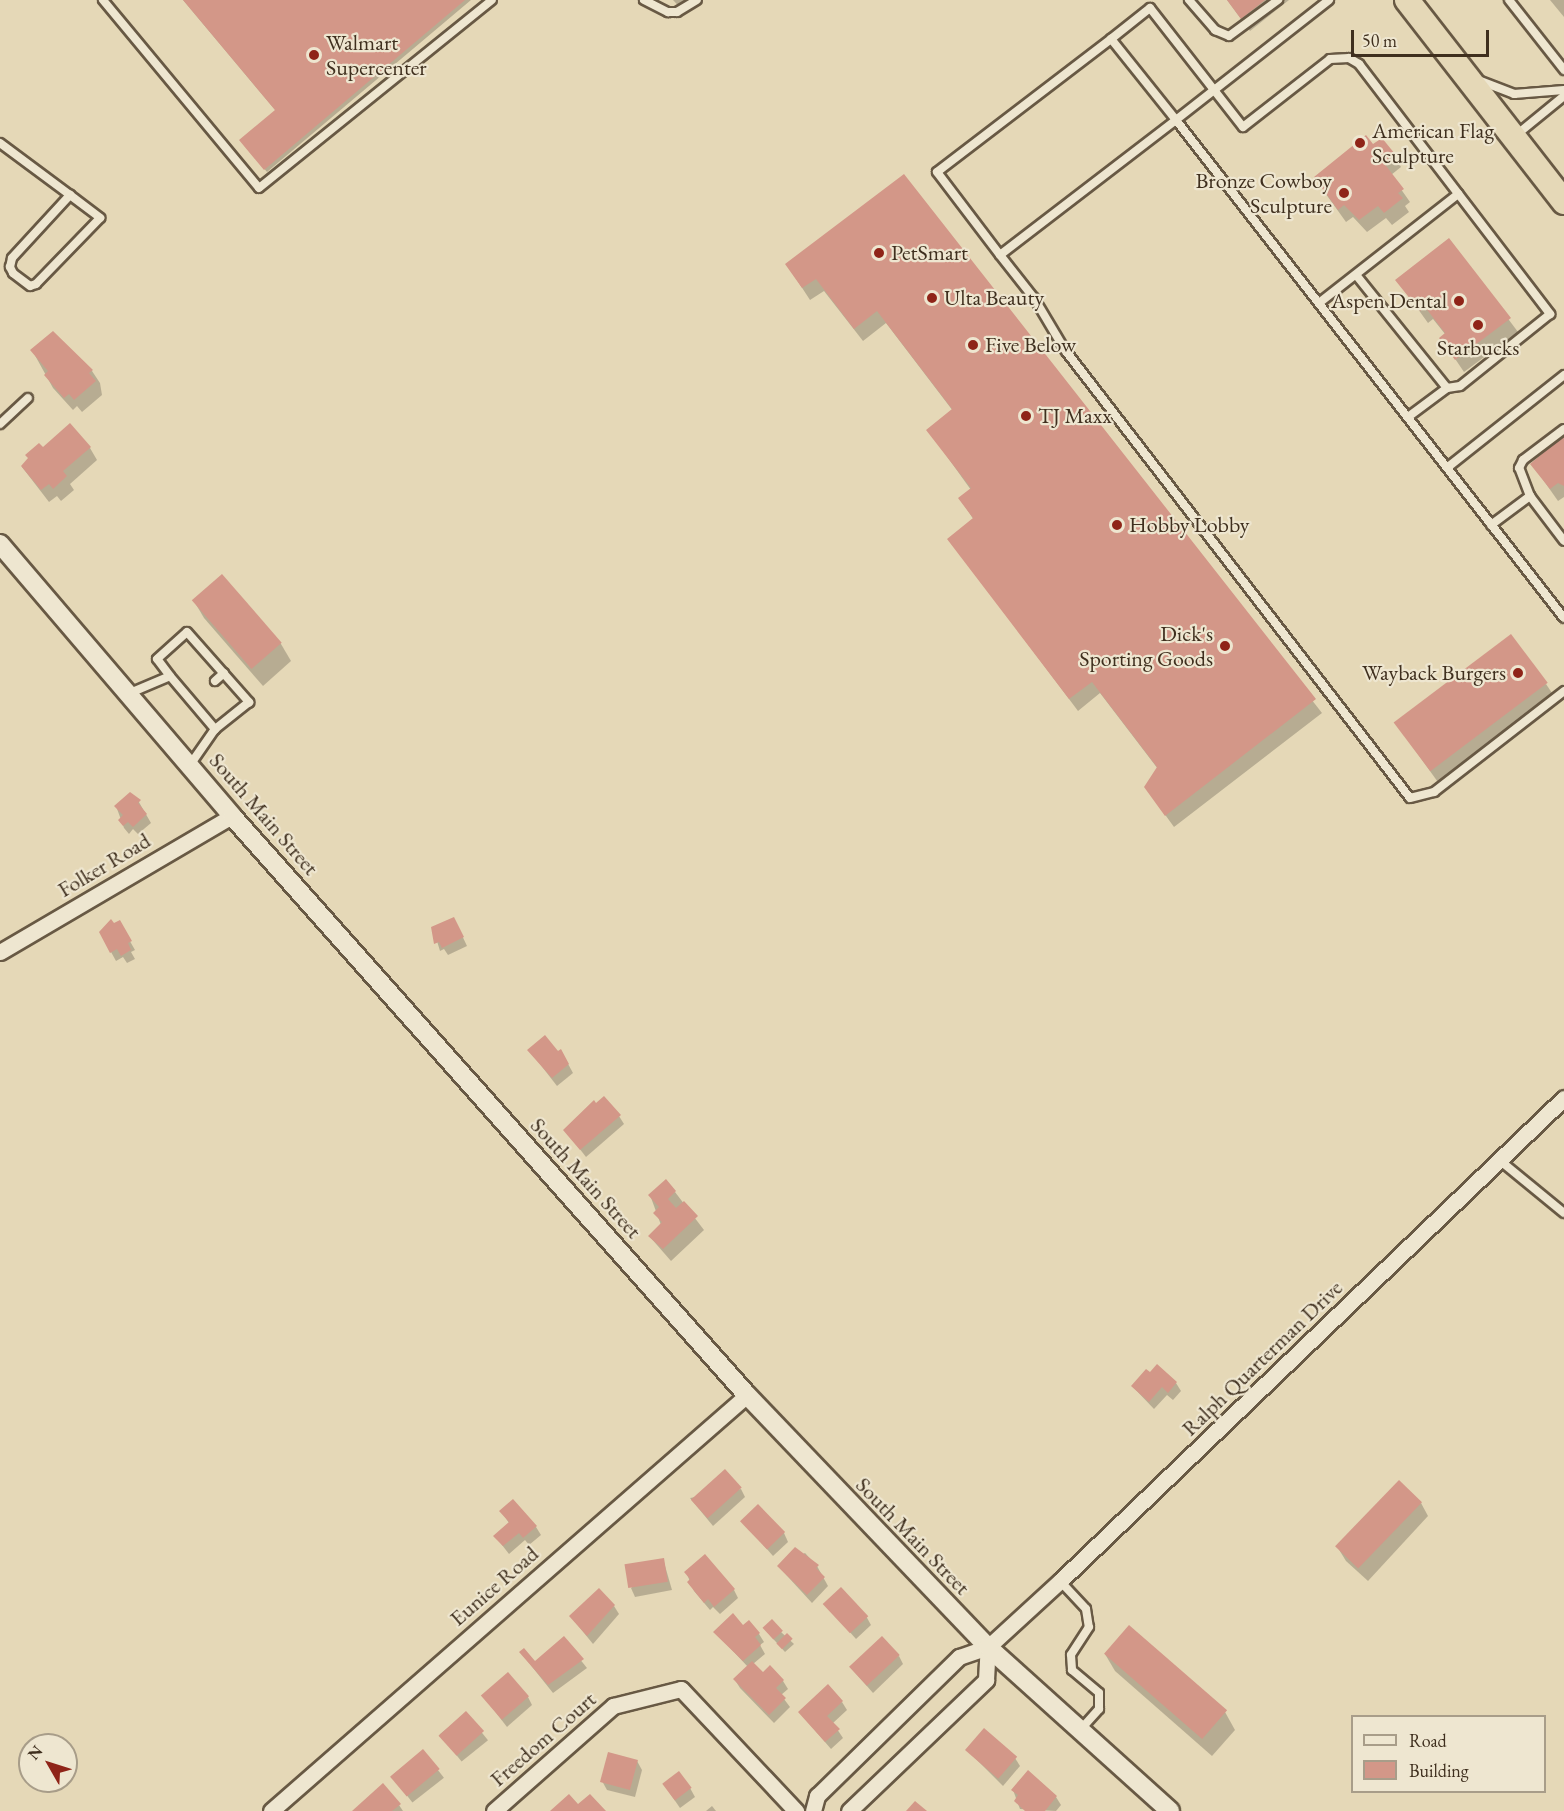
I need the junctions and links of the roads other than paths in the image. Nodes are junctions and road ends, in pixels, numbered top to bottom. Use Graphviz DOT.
graph roads {
  1 [pos="103,0"];
  2 [pos="492,0"];
  3 [pos="644,0"];
  4 [pos="697,0"];
  5 [pos="1189,0"];
  6 [pos="1278,0"];
  7 [pos="1329,0"];
  8 [pos="1407,0"];
  9 [pos="1509,0"];
  10 [pos="1111,39"];
  11 [pos="1564,70"];
  12 [pos="1465,74"];
  13 [pos="1214,90"];
  14 [pos="1564,90"];
  15 [pos="1564,96"];
  16 [pos="1176,120"];
  17 [pos="1513,137"];
  18 [pos="0,143"];
  19 [pos="1458,194"];
  20 [pos="70,195"];
  21 [pos="1564,202"];
  22 [pos="1000,255"];
  23 [pos="1356,275"];
  24 [pos="1319,303"];
  25 [pos="1564,375"];
  26 [pos="1447,388"];
  27 [pos="28,398"];
  28 [pos="1408,417"];
  29 [pos="0,424"];
  30 [pos="1564,429"];
  31 [pos="1448,467"];
  32 [pos="1530,496"];
  33 [pos="1491,525"];
  34 [pos="1564,541"];
  35 [pos="0,544"];
  36 [pos="1564,618"];
  37 [pos="224,673"];
  38 [pos="170,676"];
  39 [pos="215,681"];
  40 [pos="1564,691"];
  41 [pos="130,693"];
  42 [pos="200,694"];
  43 [pos="191,700"];
  44 [pos="215,729"];
  45 [pos="189,765"];
  46 [pos="232,816"];
  47 [pos="0,952"];
  48 [pos="1564,1098"];
  49 [pos="1498,1160"];
  50 [pos="1564,1213"];
  51 [pos="747,1395"];
  52 [pos="1060,1581"];
  53 [pos="988,1647"];
  54 [pos="1080,1730"];
  55 [pos="271,1811"];
  56 [pos="494,1811"];
  57 [pos="796,1811"];
  58 [pos="813,1811"];
  59 [pos="849,1811"];
  60 [pos="1170,1811"];
  1 -- 2 [label="lane"];
  3 -- 4 [label="lane"];
  5 -- 6 [label="lane"];
  7 -- 13 [label="lane"];
  8 -- 12 [label="highway"];
  9 -- 11 [label="lane"];
  10 -- 13 [label="lane"];
  10 -- 16 [label="lane"];
  10 -- 22 [label="lane"];
  12 -- 14 [label="lane"];
  12 -- 17 [label="highway"];
  13 -- 16 [label="lane"];
  13 -- 19 [label="lane"];
  15 -- 17 [label="lane"];
  16 -- 22 [label="lane"];
  16 -- 24 [label="lane"];
  17 -- 21 [label="highway"];
  18 -- 20 [label="lane"];
  19 -- 23 [label="lane"];
  19 -- 26 [label="lane"];
  20 -- 20 [label="lane"];
  22 -- 40 [label="lane"];
  23 -- 24 [label="lane"];
  23 -- 26 [label="lane"];
  24 -- 28 [label="lane"];
  25 -- 31 [label="lane"];
  26 -- 28 [label="lane"];
  27 -- 29 [label="lane"];
  28 -- 31 [label="lane"];
  30 -- 32 [label="lane"];
  31 -- 33 [label="lane"];
  32 -- 33 [label="lane"];
  32 -- 34 [label="lane"];
  33 -- 36 [label="lane"];
  35 -- 41 [label="street, South Main Street"];
  37 -- 38 [label="lane"];
  37 -- 39 [label="lane"];
  37 -- 44 [label="lane"];
  38 -- 41 [label="lane"];
  38 -- 43 [label="lane"];
  41 -- 45 [label="street, South Main Street"];
  42 -- 43 [label="lane"];
  43 -- 44 [label="lane"];
  44 -- 45 [label="lane"];
  45 -- 46 [label="street, South Main Street"];
  46 -- 47 [label="street, Folker Road"];
  46 -- 51 [label="street, South Main Street"];
  48 -- 49 [label="street, Ralph Quarterman Drive"];
  49 -- 50 [label="lane"];
  49 -- 52 [label="street, Ralph Quarterman Drive"];
  51 -- 53 [label="street, South Main Street"];
  51 -- 55 [label="street, Eunice Road"];
  52 -- 53 [label="street, Ralph Quarterman Drive"];
  52 -- 54 [label="lane"];
  53 -- 54 [label="street, South Main Street"];
  53 -- 58 [label="street, Ralph Quarterman Drive"];
  53 -- 59 [label="street"];
  54 -- 60 [label="street, South Main Street"];
  56 -- 57 [label="street, Freedom Court"];
}
